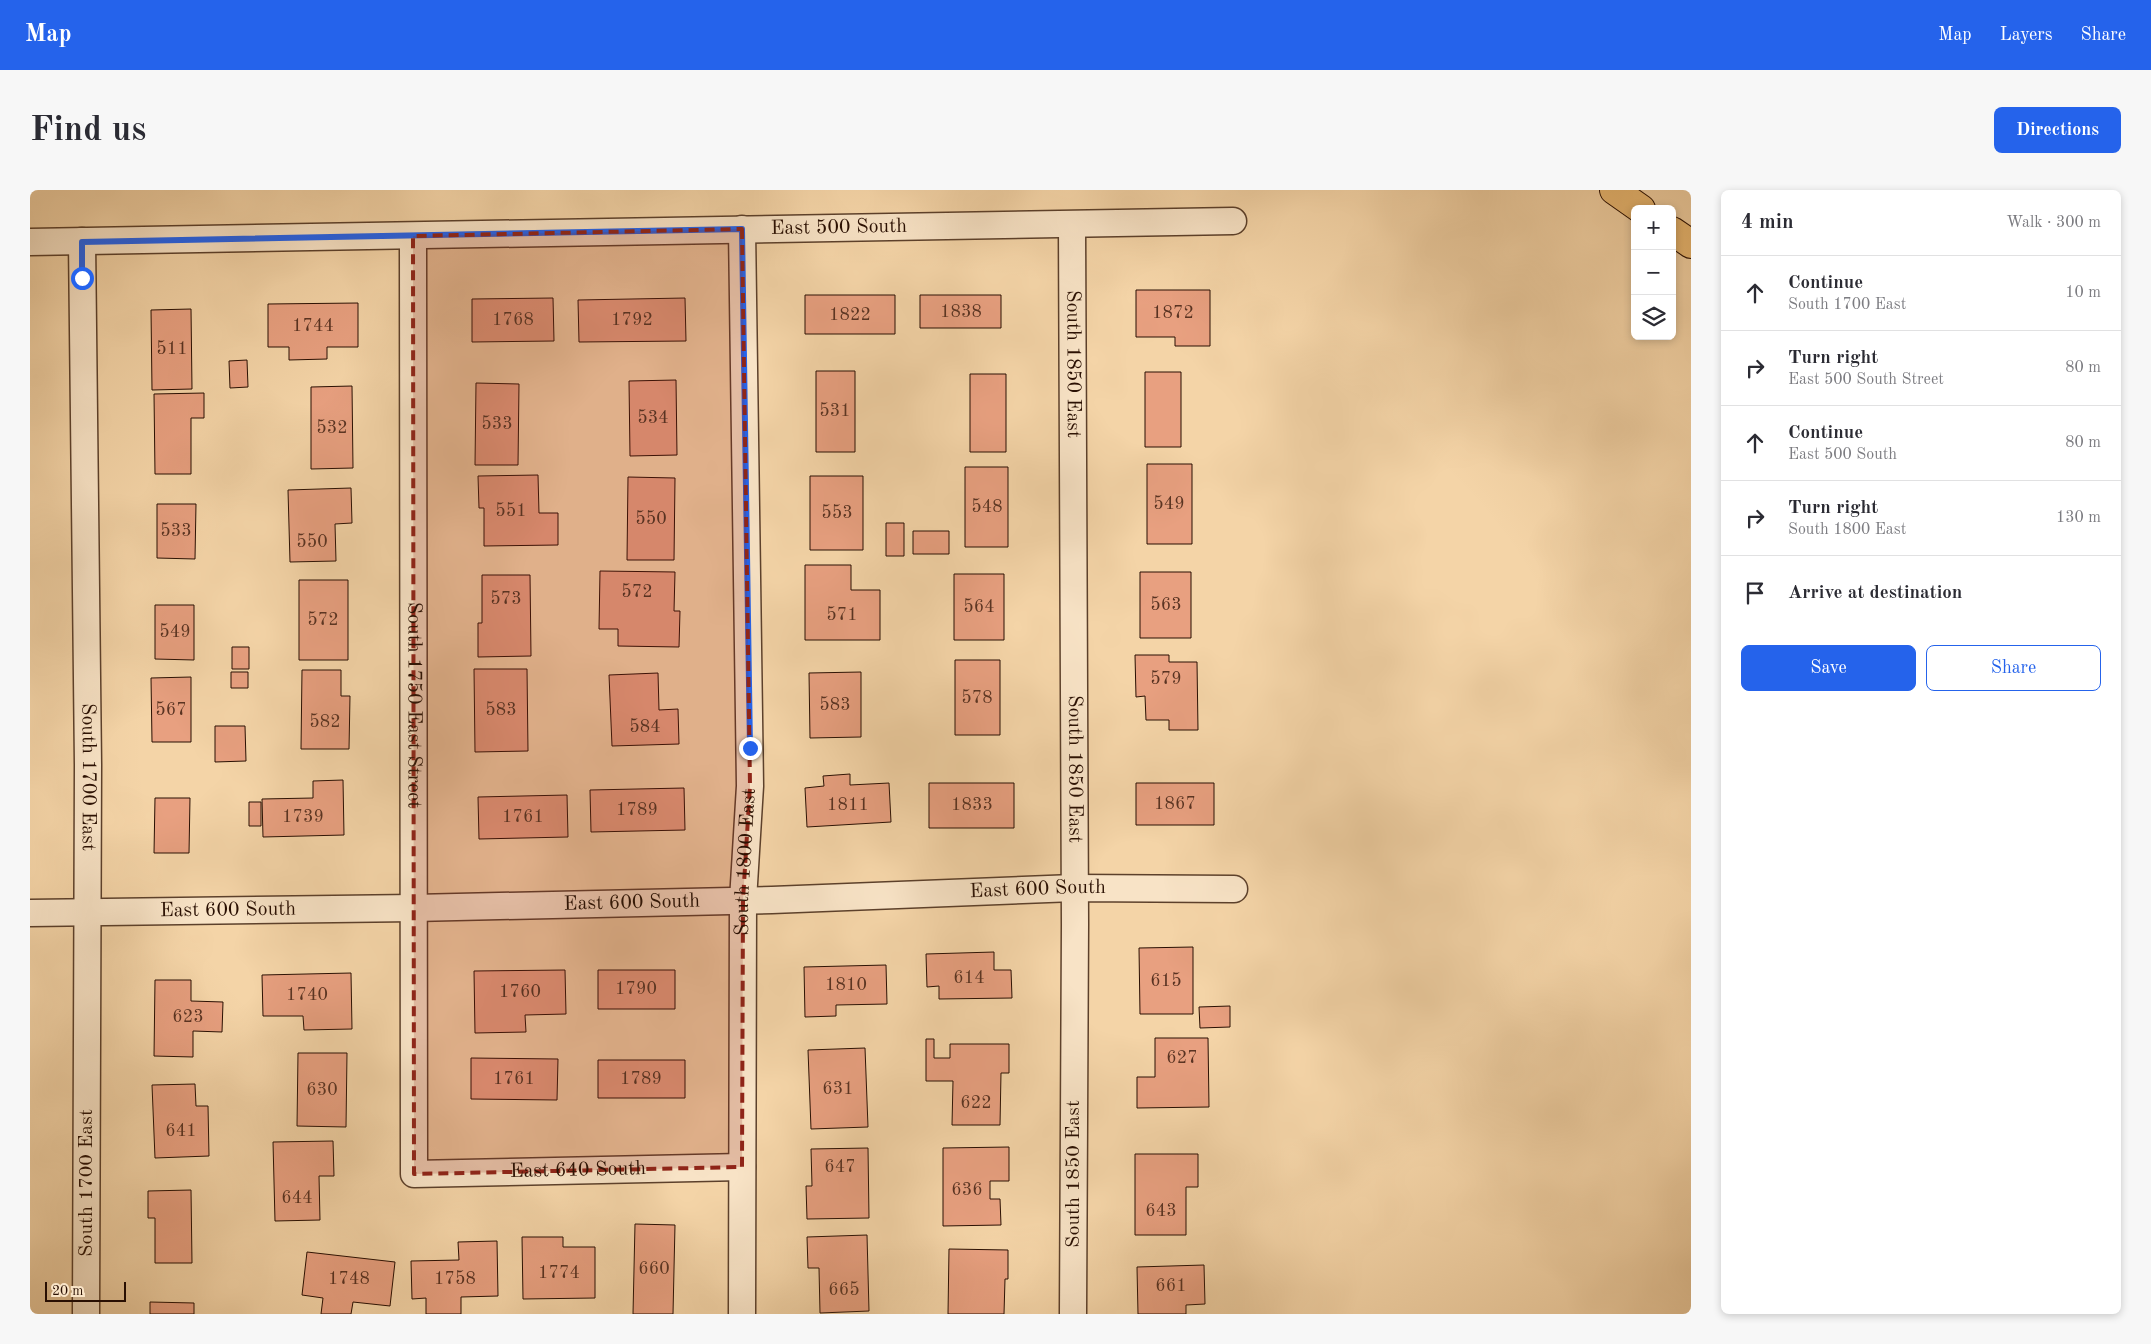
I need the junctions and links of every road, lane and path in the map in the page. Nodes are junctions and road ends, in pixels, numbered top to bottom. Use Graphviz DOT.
graph roads {
  1 [pos="1614,190"];
  2 [pos="1635,205"];
  3 [pos="1233,220"];
  4 [pos="1072,225"];
  5 [pos="742,229"];
  6 [pos="1676,234"];
  7 [pos="413,236"];
  8 [pos="30,242"];
  9 [pos="82,242"];
  10 [pos="1691,244"];
  11 [pos="1074,888"];
  12 [pos="1234,889"];
  13 [pos="743,900"];
  14 [pos="414,908"];
  15 [pos="30,912"];
  16 [pos="88,912"];
  17 [pos="742,1167"];
  18 [pos="414,1174"];
  19 [pos="86,1314"];
  20 [pos="742,1314"];
  21 [pos="1073,1314"];
  1 -- 2 [label="highway"];
  3 -- 4 [label="street, East 500 South"];
  4 -- 5 [label="street, East 500 South"];
  4 -- 11 [label="street, South 1850 East"];
  5 -- 7 [label="street, East 500 South"];
  5 -- 13 [label="street, South 1800 East"];
  6 -- 10 [label="highway"];
  7 -- 9 [label="street, East 500 South"];
  7 -- 14 [label="street, South 1750 East Street"];
  8 -- 9 [label="street, East 500 South"];
  9 -- 16 [label="street, South 1700 East"];
  11 -- 12 [label="street, East 600 South"];
  11 -- 13 [label="street, East 600 South"];
  11 -- 21 [label="street, South 1850 East"];
  13 -- 14 [label="street, East 600 South"];
  13 -- 17 [label="street, South 1800 East"];
  14 -- 16 [label="street, East 600 South"];
  14 -- 18 [label="street, South 1750 East Street"];
  15 -- 16 [label="street, East 600 South"];
  16 -- 19 [label="street, South 1700 East"];
  17 -- 18 [label="street, East 640 South"];
  17 -- 20 [label="street, South 1800 East"];
}
